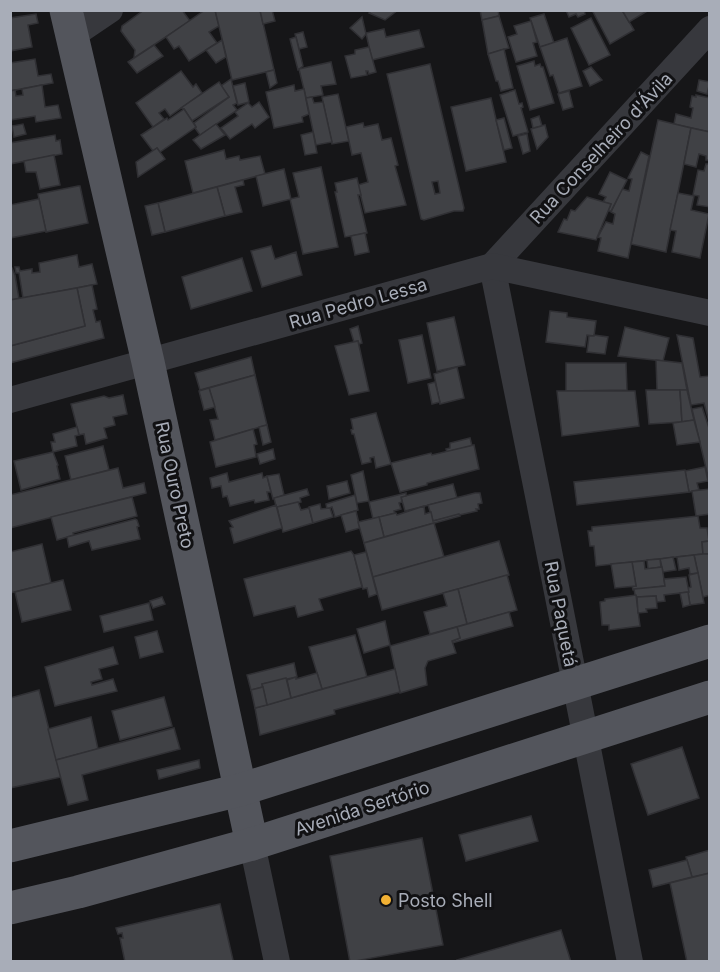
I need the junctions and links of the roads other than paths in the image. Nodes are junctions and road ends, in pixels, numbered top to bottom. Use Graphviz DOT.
graph roads {
  1 [pos="110,10"];
  2 [pos="70,23"];
  3 [pos="710,29"];
  4 [pos="492,266"];
  5 [pos="710,313"];
  6 [pos="148,362"];
  7 [pos="10,400"];
  8 [pos="710,641"];
  9 [pos="575,685"];
  10 [pos="710,697"];
  11 [pos="587,737"];
  12 [pos="240,790"];
  13 [pos="252,844"];
  14 [pos="10,846"];
  15 [pos="10,908"];
  16 [pos="277,962"];
  17 [pos="630,962"];
  1 -- 2 [label="street"];
  2 -- 6 [label="main road, Rua Ouro Preto"];
  3 -- 4 [label="street, Rua Conselheiro d'Ávila"];
  4 -- 5 [label="street, Rua Pedro Lessa"];
  4 -- 6 [label="street, Rua Pedro Lessa"];
  4 -- 9 [label="street, Rua Paquetá"];
  6 -- 7 [label="street, Rua Pedro Lessa"];
  6 -- 12 [label="main road, Rua Ouro Preto"];
  8 -- 9 [label="main road"];
  9 -- 11 [label="street, Rua Paquetá"];
  9 -- 12 [label="main road"];
  10 -- 11 [label="main road, Avenida Sertório"];
  11 -- 13 [label="main road, Avenida Sertório"];
  11 -- 17 [label="street, Rua Paquetá"];
  12 -- 13 [label="main road, Rua Ouro Preto"];
  12 -- 14 [label="main road"];
  13 -- 15 [label="main road, Avenida Sertório"];
  13 -- 16 [label="street, Rua Ouro Preto"];
}
